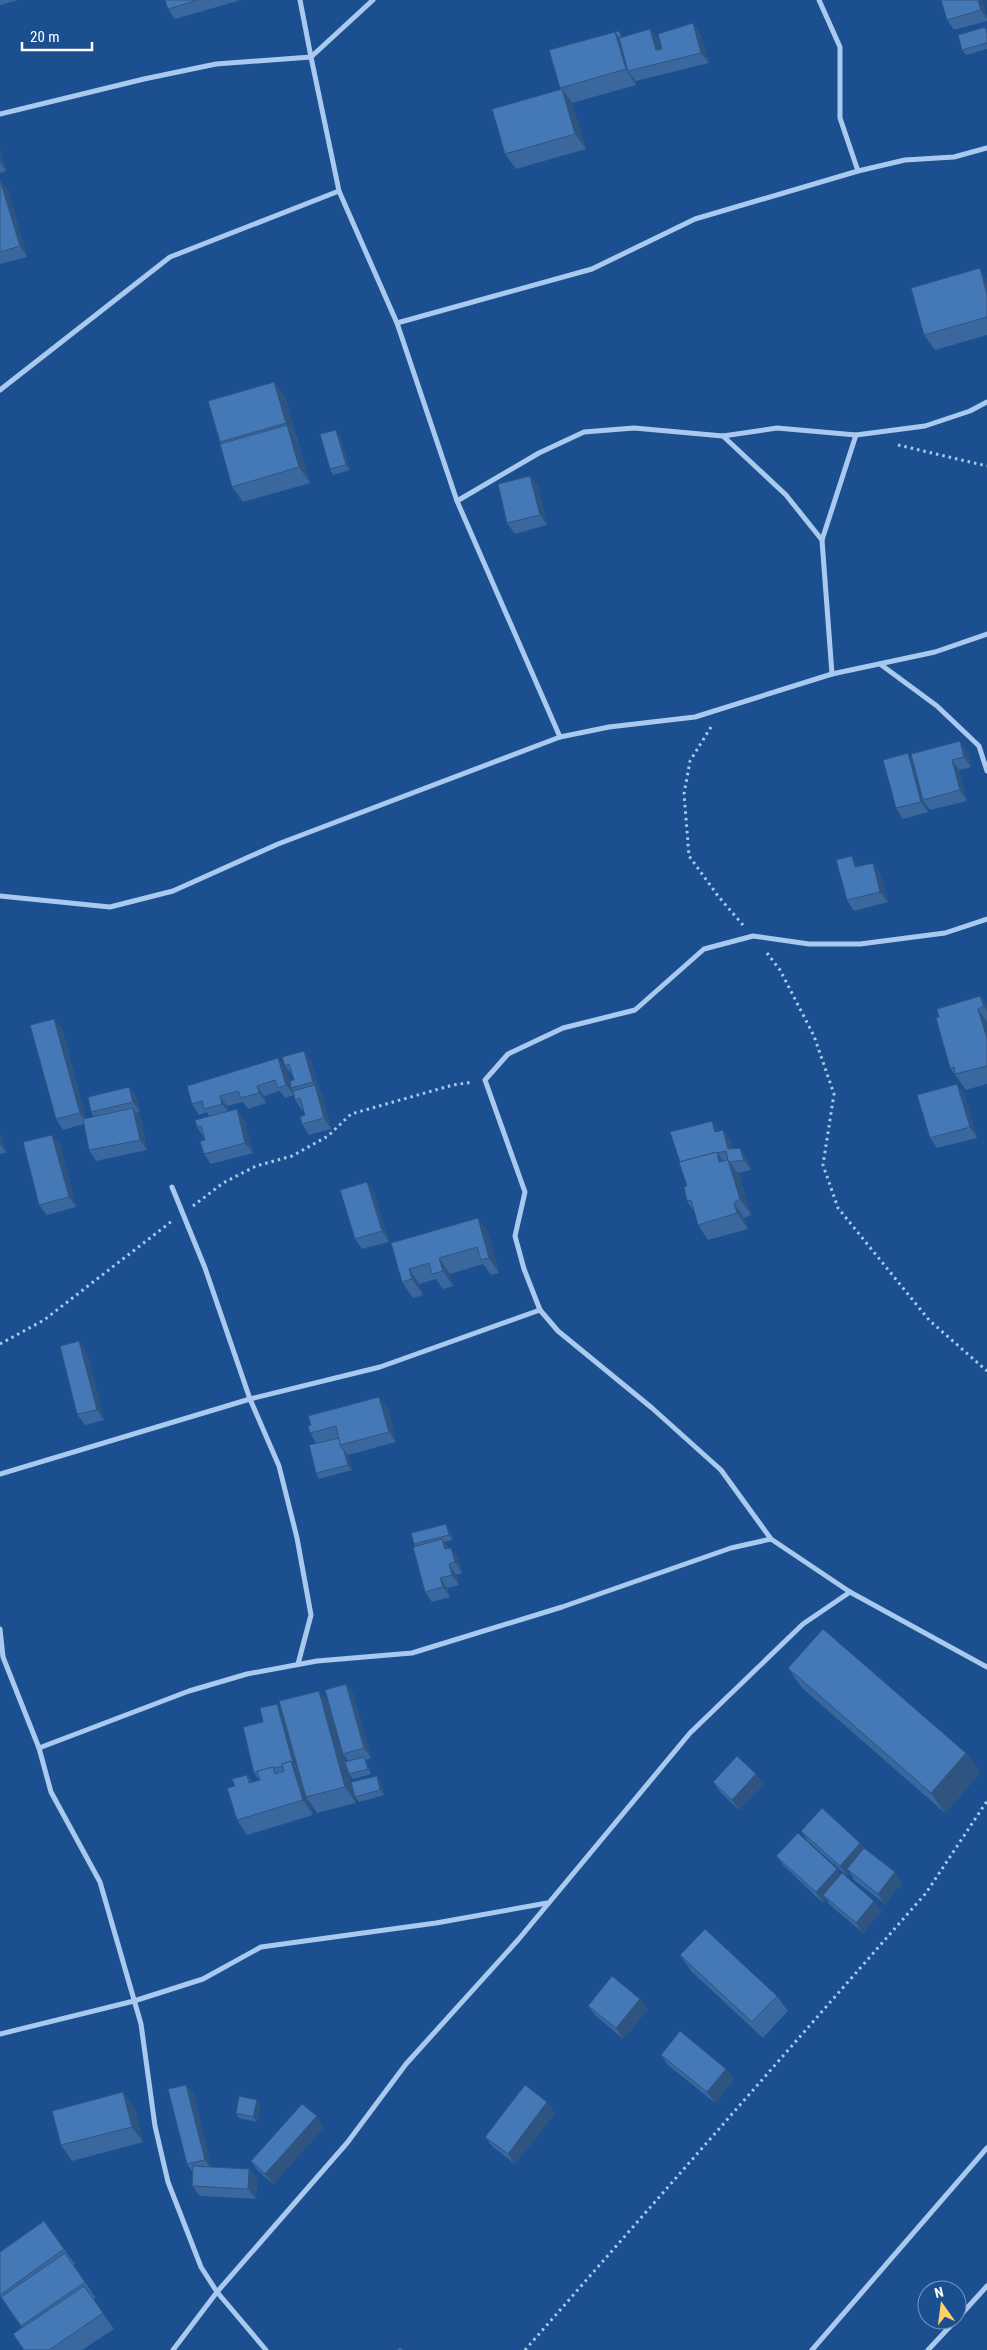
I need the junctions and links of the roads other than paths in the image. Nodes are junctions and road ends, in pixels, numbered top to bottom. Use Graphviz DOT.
graph roads {
  1 [pos="300,0"];
  2 [pos="373,0"];
  3 [pos="819,0"];
  4 [pos="311,57"];
  5 [pos="0,114"];
  6 [pos="987,148"];
  7 [pos="858,171"];
  8 [pos="339,191"];
  9 [pos="397,323"];
  10 [pos="0,390"];
  11 [pos="987,402"];
  12 [pos="856,435"];
  13 [pos="722,436"];
  14 [pos="457,501"];
  15 [pos="822,540"];
  16 [pos="987,634"];
  17 [pos="880,664"];
  18 [pos="832,674"];
  19 [pos="560,737"];
  20 [pos="987,771"];
  21 [pos="0,896"];
  22 [pos="987,919"];
  23 [pos="172,1187"];
  24 [pos="540,1310"];
  25 [pos="250,1399"];
  26 [pos="0,1474"];
  27 [pos="770,1539"];
  28 [pos="850,1592"];
  29 [pos="0,1629"];
  30 [pos="298,1664"];
  31 [pos="987,1667"];
  32 [pos="39,1748"];
  33 [pos="547,1903"];
  34 [pos="134,2001"];
  35 [pos="0,2034"];
  36 [pos="987,2148"];
  37 [pos="987,2286"];
  38 [pos="217,2292"];
  39 [pos="967,2307"];
  40 [pos="946,2330"];
  41 [pos="173,2350"];
  42 [pos="266,2350"];
  43 [pos="812,2350"];
  44 [pos="928,2350"];
  1 -- 4 [label="street"];
  2 -- 4 [label="street"];
  3 -- 7 [label="street"];
  4 -- 5 [label="street"];
  4 -- 8 [label="street"];
  6 -- 7 [label="street"];
  7 -- 9 [label="street"];
  8 -- 9 [label="street"];
  8 -- 10 [label="street"];
  9 -- 14 [label="street"];
  11 -- 12 [label="street"];
  12 -- 13 [label="street"];
  12 -- 15 [label="street"];
  13 -- 14 [label="street"];
  13 -- 15 [label="street"];
  14 -- 19 [label="street"];
  15 -- 18 [label="street"];
  16 -- 17 [label="street"];
  17 -- 18 [label="street"];
  17 -- 20 [label="street"];
  18 -- 19 [label="street"];
  19 -- 21 [label="street"];
  22 -- 24 [label="street"];
  23 -- 25 [label="street"];
  24 -- 25 [label="street"];
  24 -- 27 [label="street"];
  25 -- 26 [label="street"];
  25 -- 30 [label="street"];
  27 -- 28 [label="street"];
  27 -- 30 [label="street"];
  28 -- 31 [label="street"];
  28 -- 33 [label="street"];
  29 -- 32 [label="street"];
  30 -- 32 [label="street"];
  32 -- 34 [label="street"];
  33 -- 34 [label="street"];
  33 -- 38 [label="street"];
  34 -- 35 [label="street"];
  34 -- 38 [label="street"];
  36 -- 43 [label="street"];
  37 -- 39 [label="street"];
  38 -- 41 [label="street"];
  38 -- 42 [label="street"];
  40 -- 44 [label="street"];
}
